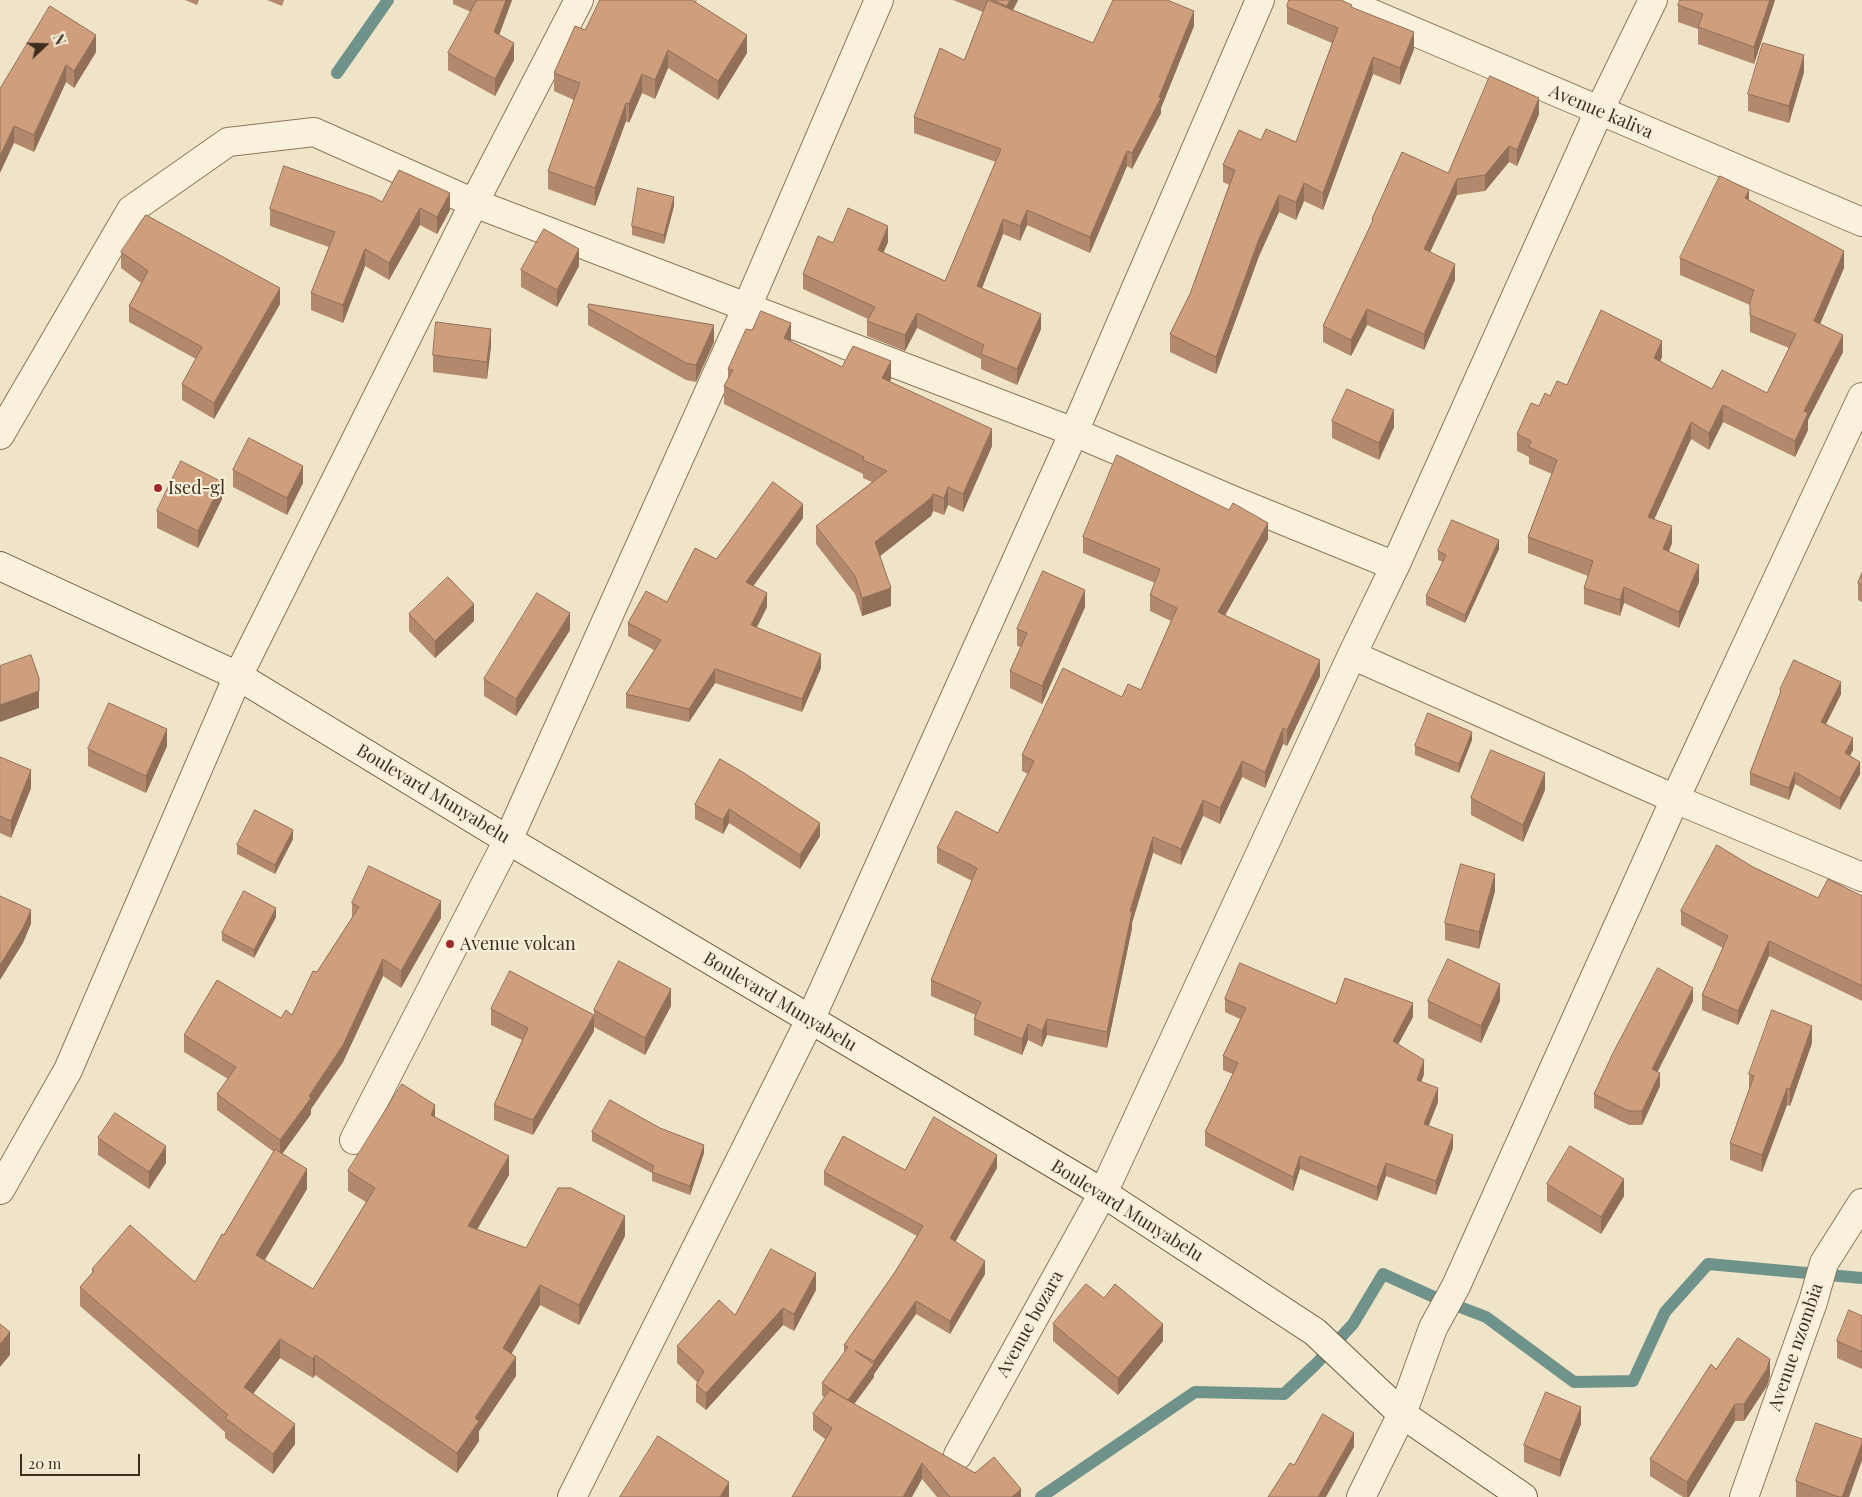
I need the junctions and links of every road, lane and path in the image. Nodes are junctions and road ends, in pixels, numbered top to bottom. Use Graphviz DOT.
graph roads {
  1 [pos="579,0"];
  2 [pos="879,0"];
  3 [pos="1260,0"];
  4 [pos="1340,0"];
  5 [pos="1653,0"];
  6 [pos="1599,111"];
  7 [pos="474,203"];
  8 [pos="1862,222"];
  9 [pos="747,307"];
  10 [pos="1862,398"];
  11 [pos="1074,432"];
  12 [pos="0,435"];
  13 [pos="0,566"];
  14 [pos="1395,566"];
  15 [pos="1352,655"];
  16 [pos="238,676"];
  17 [pos="1675,799"];
  18 [pos="508,840"];
  19 [pos="1862,877"];
  20 [pos="810,1020"];
  21 [pos="354,1140"];
  22 [pos="0,1190"];
  23 [pos="1103,1193"];
  24 [pos="1862,1203"];
  25 [pos="1402,1414"];
  26 [pos="958,1454"];
  27 [pos="572,1497"];
  28 [pos="1361,1497"];
  29 [pos="1523,1497"];
  30 [pos="1744,1497"];
  1 -- 7 [label="street"];
  2 -- 9 [label="street"];
  3 -- 11 [label="street"];
  4 -- 6 [label="street, Avenue kaliva"];
  5 -- 6 [label="street, Avenue bozara"];
  6 -- 8 [label="street, Avenue kaliva"];
  6 -- 14 [label="street, Avenue bozara"];
  7 -- 9 [label="street"];
  7 -- 12 [label="street"];
  7 -- 16 [label="street"];
  9 -- 11 [label="street"];
  9 -- 18 [label="street"];
  10 -- 17 [label="street"];
  11 -- 14 [label="street"];
  11 -- 20 [label="street"];
  13 -- 16 [label="street, Boulevard Munyabelu"];
  14 -- 15 [label="street, Avenue bozara"];
  15 -- 17 [label="street"];
  15 -- 23 [label="street, Avenue bozara"];
  16 -- 18 [label="street, Boulevard Munyabelu"];
  16 -- 22 [label="street"];
  17 -- 19 [label="street"];
  17 -- 25 [label="street"];
  18 -- 20 [label="street, Boulevard Munyabelu"];
  18 -- 21 [label="street"];
  20 -- 23 [label="street, Boulevard Munyabelu"];
  20 -- 27 [label="street"];
  23 -- 25 [label="street, Boulevard Munyabelu"];
  23 -- 26 [label="street, Avenue bozara"];
  24 -- 30 [label="street, Avenue nzombia"];
  25 -- 28 [label="street"];
  25 -- 29 [label="street, Boulevard Munyabelu"];
}
